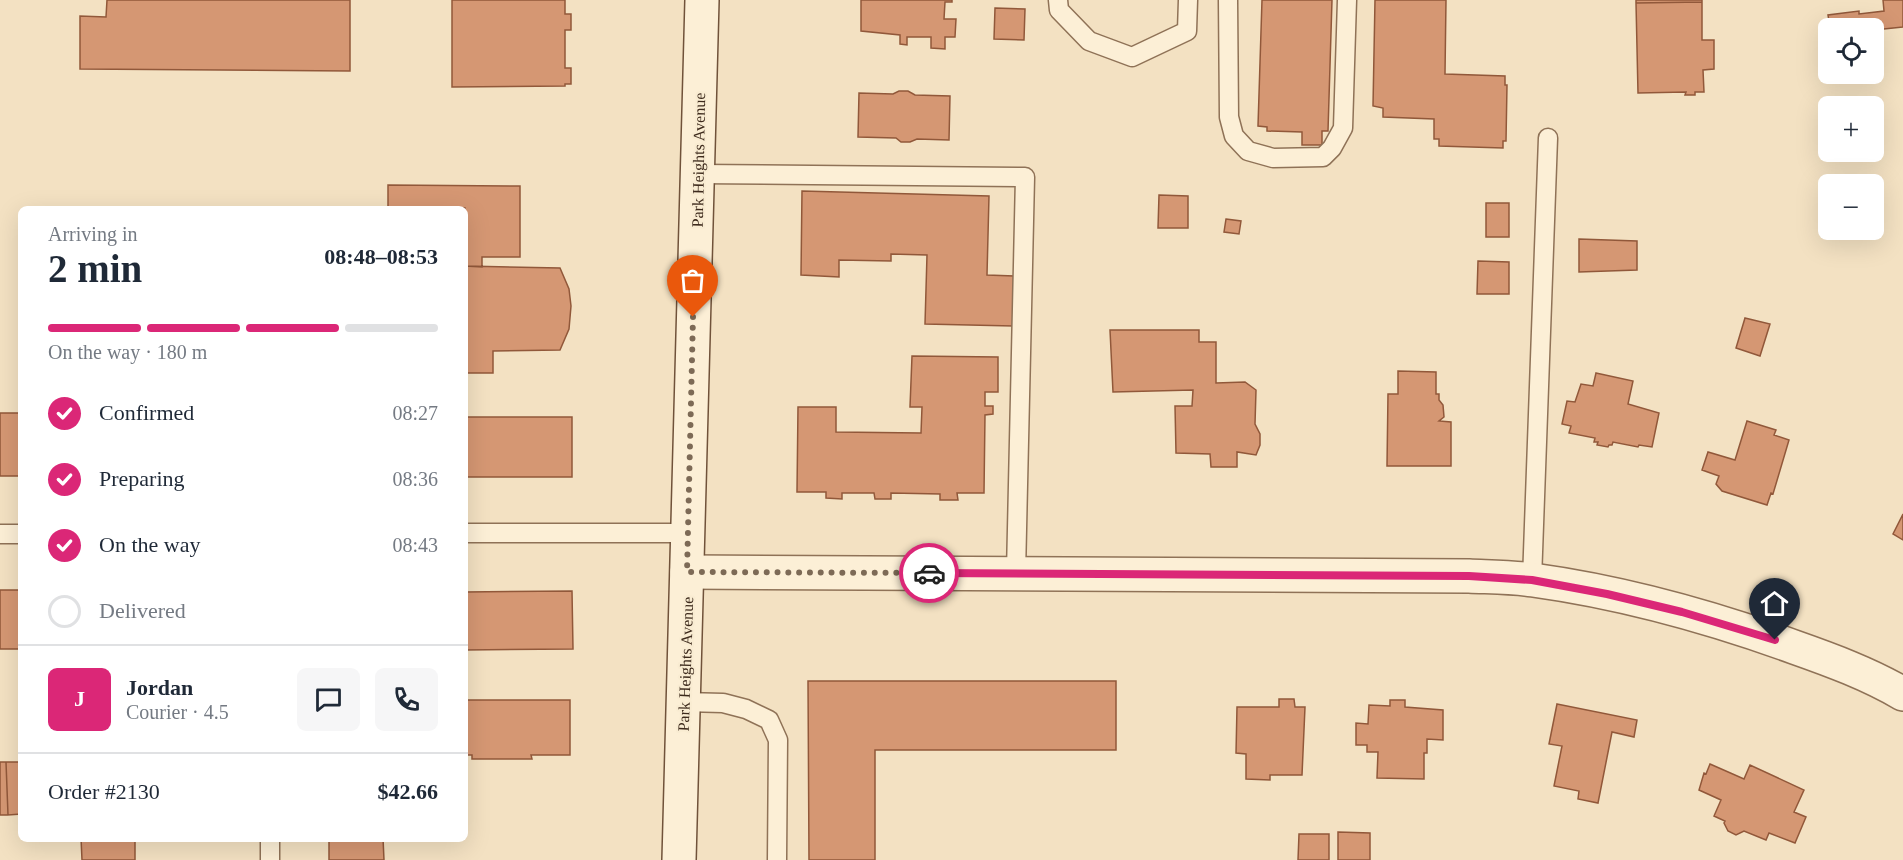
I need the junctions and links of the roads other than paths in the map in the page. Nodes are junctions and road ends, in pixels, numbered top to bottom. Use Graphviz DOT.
graph roads {
  1 [pos="702,0"];
  2 [pos="1058,0"];
  3 [pos="1188,0"];
  4 [pos="1228,0"];
  5 [pos="1347,0"];
  6 [pos="1548,138"];
  7 [pos="697,174"];
  8 [pos="468,533"];
  9 [pos="688,533"];
  10 [pos="0,534"];
  11 [pos="18,534"];
  12 [pos="687,572"];
  13 [pos="1016,573"];
  14 [pos="1532,580"];
  15 [pos="1903,694"];
  16 [pos="684,702"];
  17 [pos="270,842"];
  18 [pos="270,860"];
  19 [pos="679,860"];
  20 [pos="777,860"];
  1 -- 7 [label="street, Park Heights Avenue"];
  2 -- 3 [label="lane"];
  4 -- 5 [label="lane"];
  6 -- 14 [label="lane"];
  7 -- 9 [label="street, Park Heights Avenue"];
  7 -- 13 [label="lane"];
  8 -- 9 [label="lane"];
  9 -- 12 [label="street, Park Heights Avenue"];
  10 -- 11 [label="lane"];
  12 -- 13 [label="street"];
  12 -- 16 [label="street, Park Heights Avenue"];
  13 -- 14 [label="street"];
  14 -- 15 [label="street"];
  16 -- 19 [label="street, Park Heights Avenue"];
  16 -- 20 [label="lane"];
  17 -- 18 [label="lane"];
}
